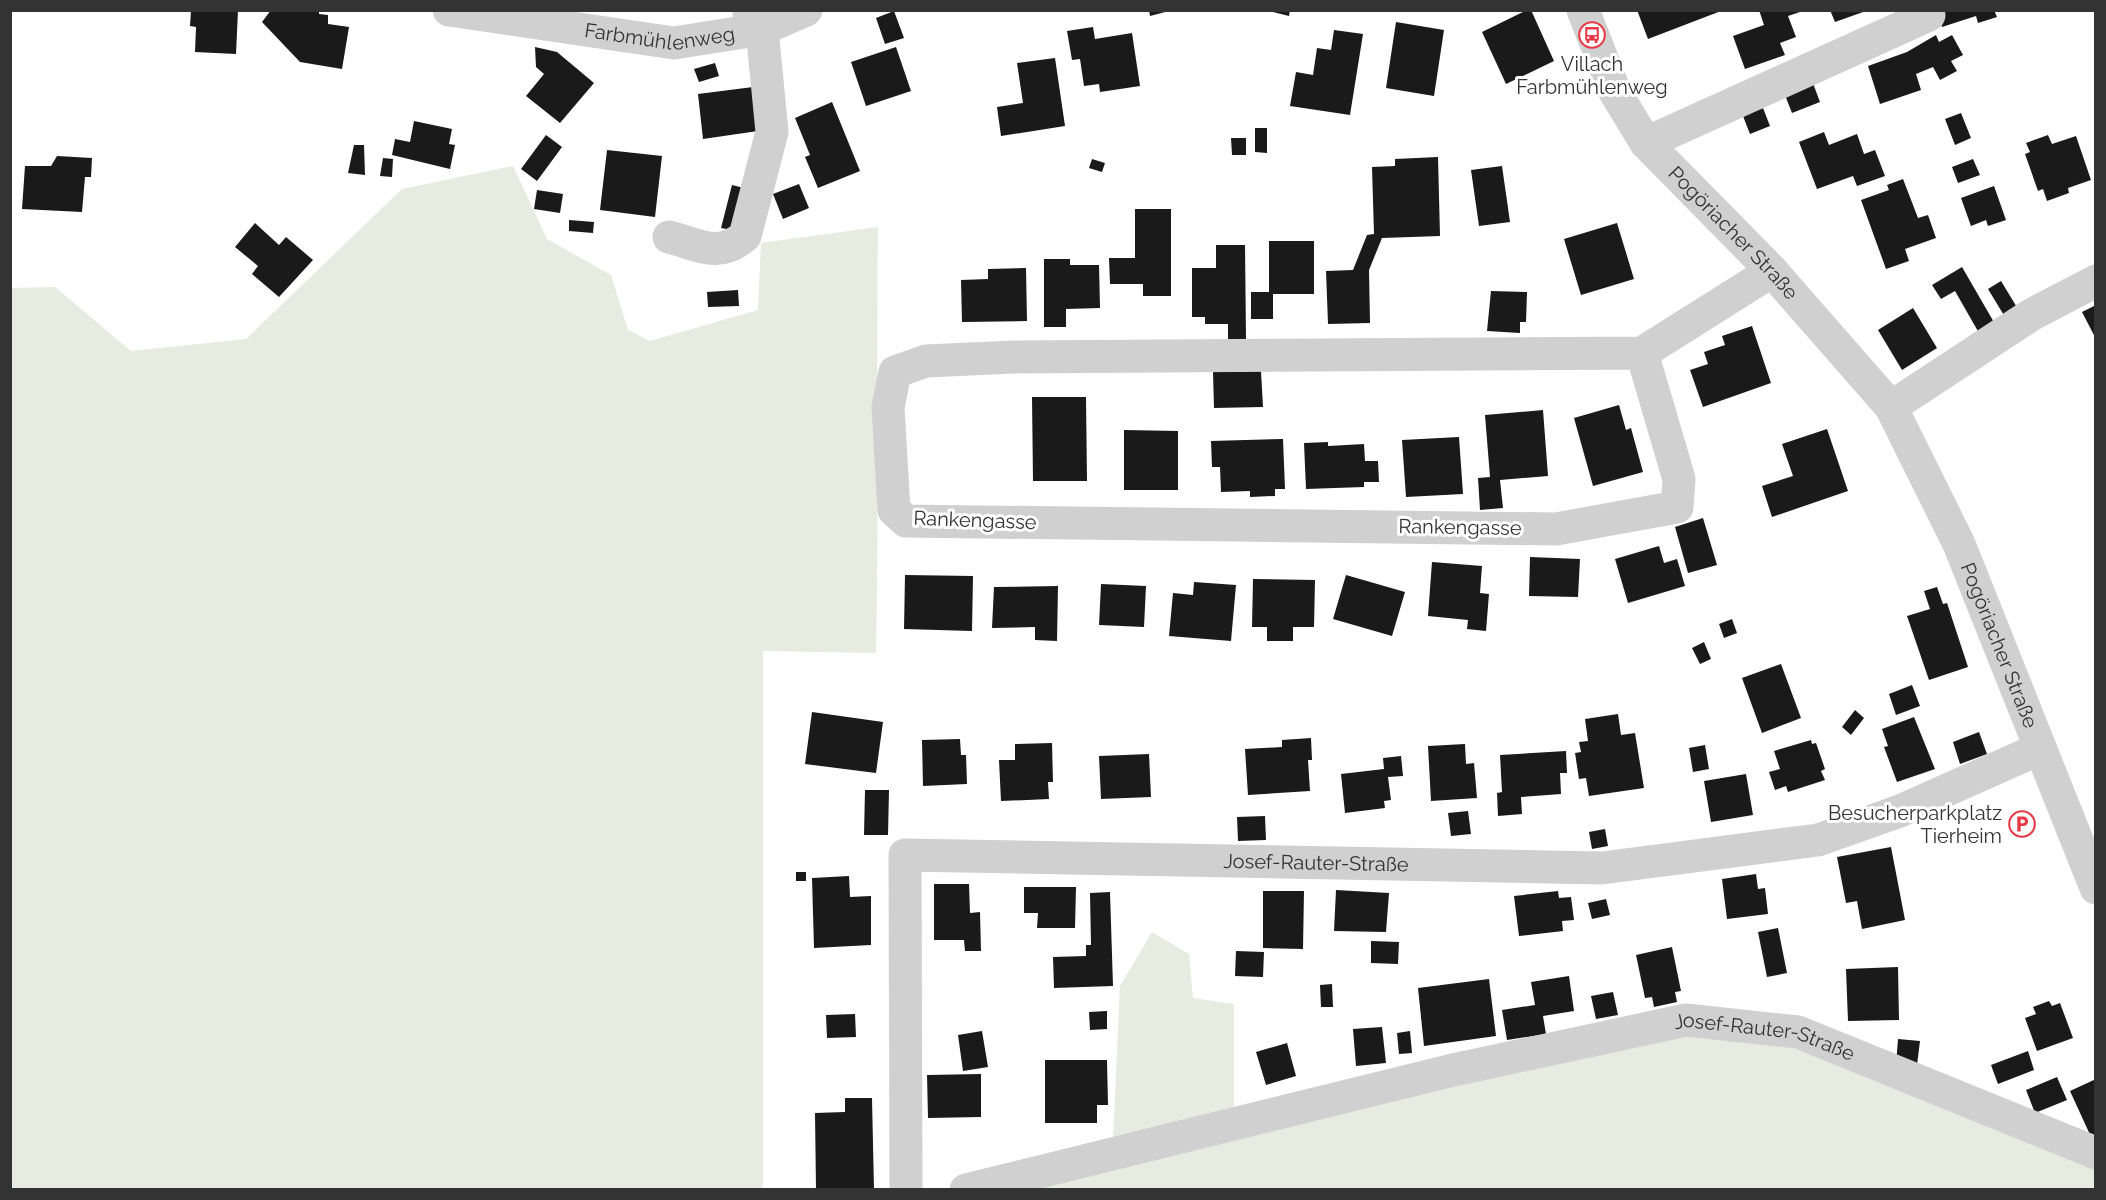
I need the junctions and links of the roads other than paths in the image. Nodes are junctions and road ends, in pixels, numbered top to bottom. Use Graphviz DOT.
graph roads {
  1 [pos="449,10"];
  2 [pos="806,10"];
  3 [pos="1583,10"];
  4 [pos="1929,15"];
  5 [pos="754,20"];
  6 [pos="1646,143"];
  7 [pos="669,237"];
  8 [pos="1772,271"];
  9 [pos="2096,281"];
  10 [pos="1642,352"];
  11 [pos="1891,407"];
  12 [pos="2039,749"];
  13 [pos="2096,888"];
  14 [pos="2096,1154"];
  15 [pos="906,1190"];
  16 [pos="966,1190"];
  1 -- 5 [label="street, Farbmühlenweg"];
  2 -- 5 [label="street, Farbmühlenweg"];
  3 -- 6 [label="street, Pogöriacher Straße"];
  4 -- 6 [label="street"];
  5 -- 7 [label="street, Farbmühlenweg"];
  6 -- 8 [label="street, Pogöriacher Straße"];
  8 -- 10 [label="street"];
  8 -- 11 [label="street, Pogöriacher Straße"];
  9 -- 11 [label="street"];
  10 -- 10 [label="street, Rankengasse"];
  11 -- 12 [label="street, Pogöriacher Straße"];
  12 -- 13 [label="street, Pogöriacher Straße"];
  12 -- 15 [label="street, Josef-Rauter-Straße"];
  14 -- 16 [label="street, Josef-Rauter-Straße"];
}
